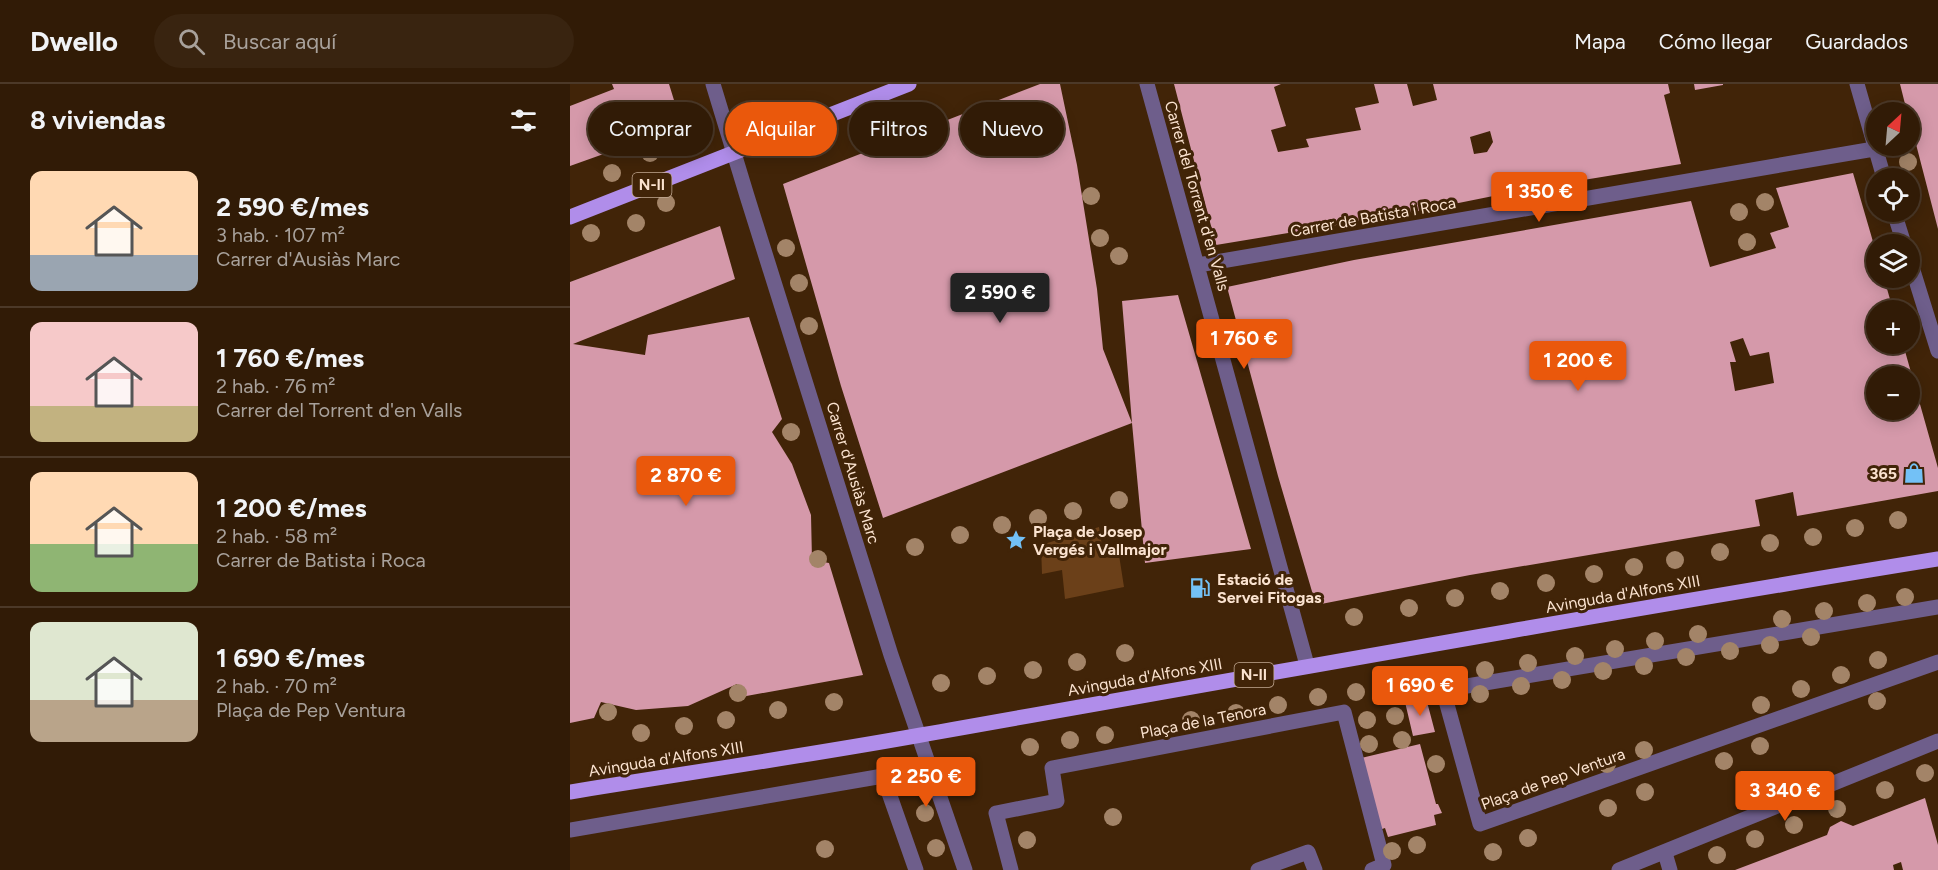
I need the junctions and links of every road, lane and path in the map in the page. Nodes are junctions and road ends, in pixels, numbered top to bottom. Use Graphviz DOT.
graph roads {
  1 [pos="713,84"];
  2 [pos="909,84"];
  3 [pos="1147,84"];
  4 [pos="1857,84"];
  5 [pos="837,112"];
  6 [pos="1866,118"];
  7 [pos="725,123"];
  8 [pos="1866,150"];
  9 [pos="725,156"];
  10 [pos="735,156"];
  11 [pos="570,217"];
  12 [pos="1198,265"];
  13 [pos="1918,288"];
  14 [pos="1938,351"];
  15 [pos="1938,559"];
  16 [pos="1938,608"];
  17 [pos="1938,662"];
  18 [pos="1307,665"];
  19 [pos="918,736"];
  20 [pos="1938,741"];
  21 [pos="570,792"];
  22 [pos="570,830"];
  23 [pos="1665,853"];
  24 [pos="916,870"];
  25 [pos="965,870"];
  26 [pos="1011,870"];
  27 [pos="1257,870"];
  28 [pos="1315,870"];
  29 [pos="1372,870"];
  30 [pos="1619,870"];
  31 [pos="1670,870"];
  1 -- 7 [label="street, Carrer d'Ausiàs Marc"];
  2 -- 5 [label="main road, N-II"];
  3 -- 12 [label="street, Carrer del Torrent d'en Valls"];
  4 -- 6 [label="street"];
  8 -- 12 [label="street, Carrer de Batista i Roca"];
  9 -- 11 [label="main road, N-II"];
  10 -- 19 [label="street, Carrer d'Ausiàs Marc"];
  12 -- 18 [label="street, Carrer del Torrent d'en Valls"];
  13 -- 14 [label="street"];
  15 -- 18 [label="main road, Avinguda d'Alfons XIII / N-II"];
  16 -- 17 [label="street, Plaça de Pep Ventura"];
  18 -- 19 [label="main road, Avinguda d'Alfons XIII / N-II"];
  19 -- 21 [label="main road, Avinguda d'Alfons XIII / N-II"];
  19 -- 25 [label="street, Carrer d'Ausiàs Marc"];
  20 -- 23 [label="street"];
  22 -- 24 [label="street"];
  23 -- 30 [label="street"];
  23 -- 31 [label="street"];
  26 -- 29 [label="street, Plaça de la Tenora"];
  27 -- 28 [label="street"];
}
